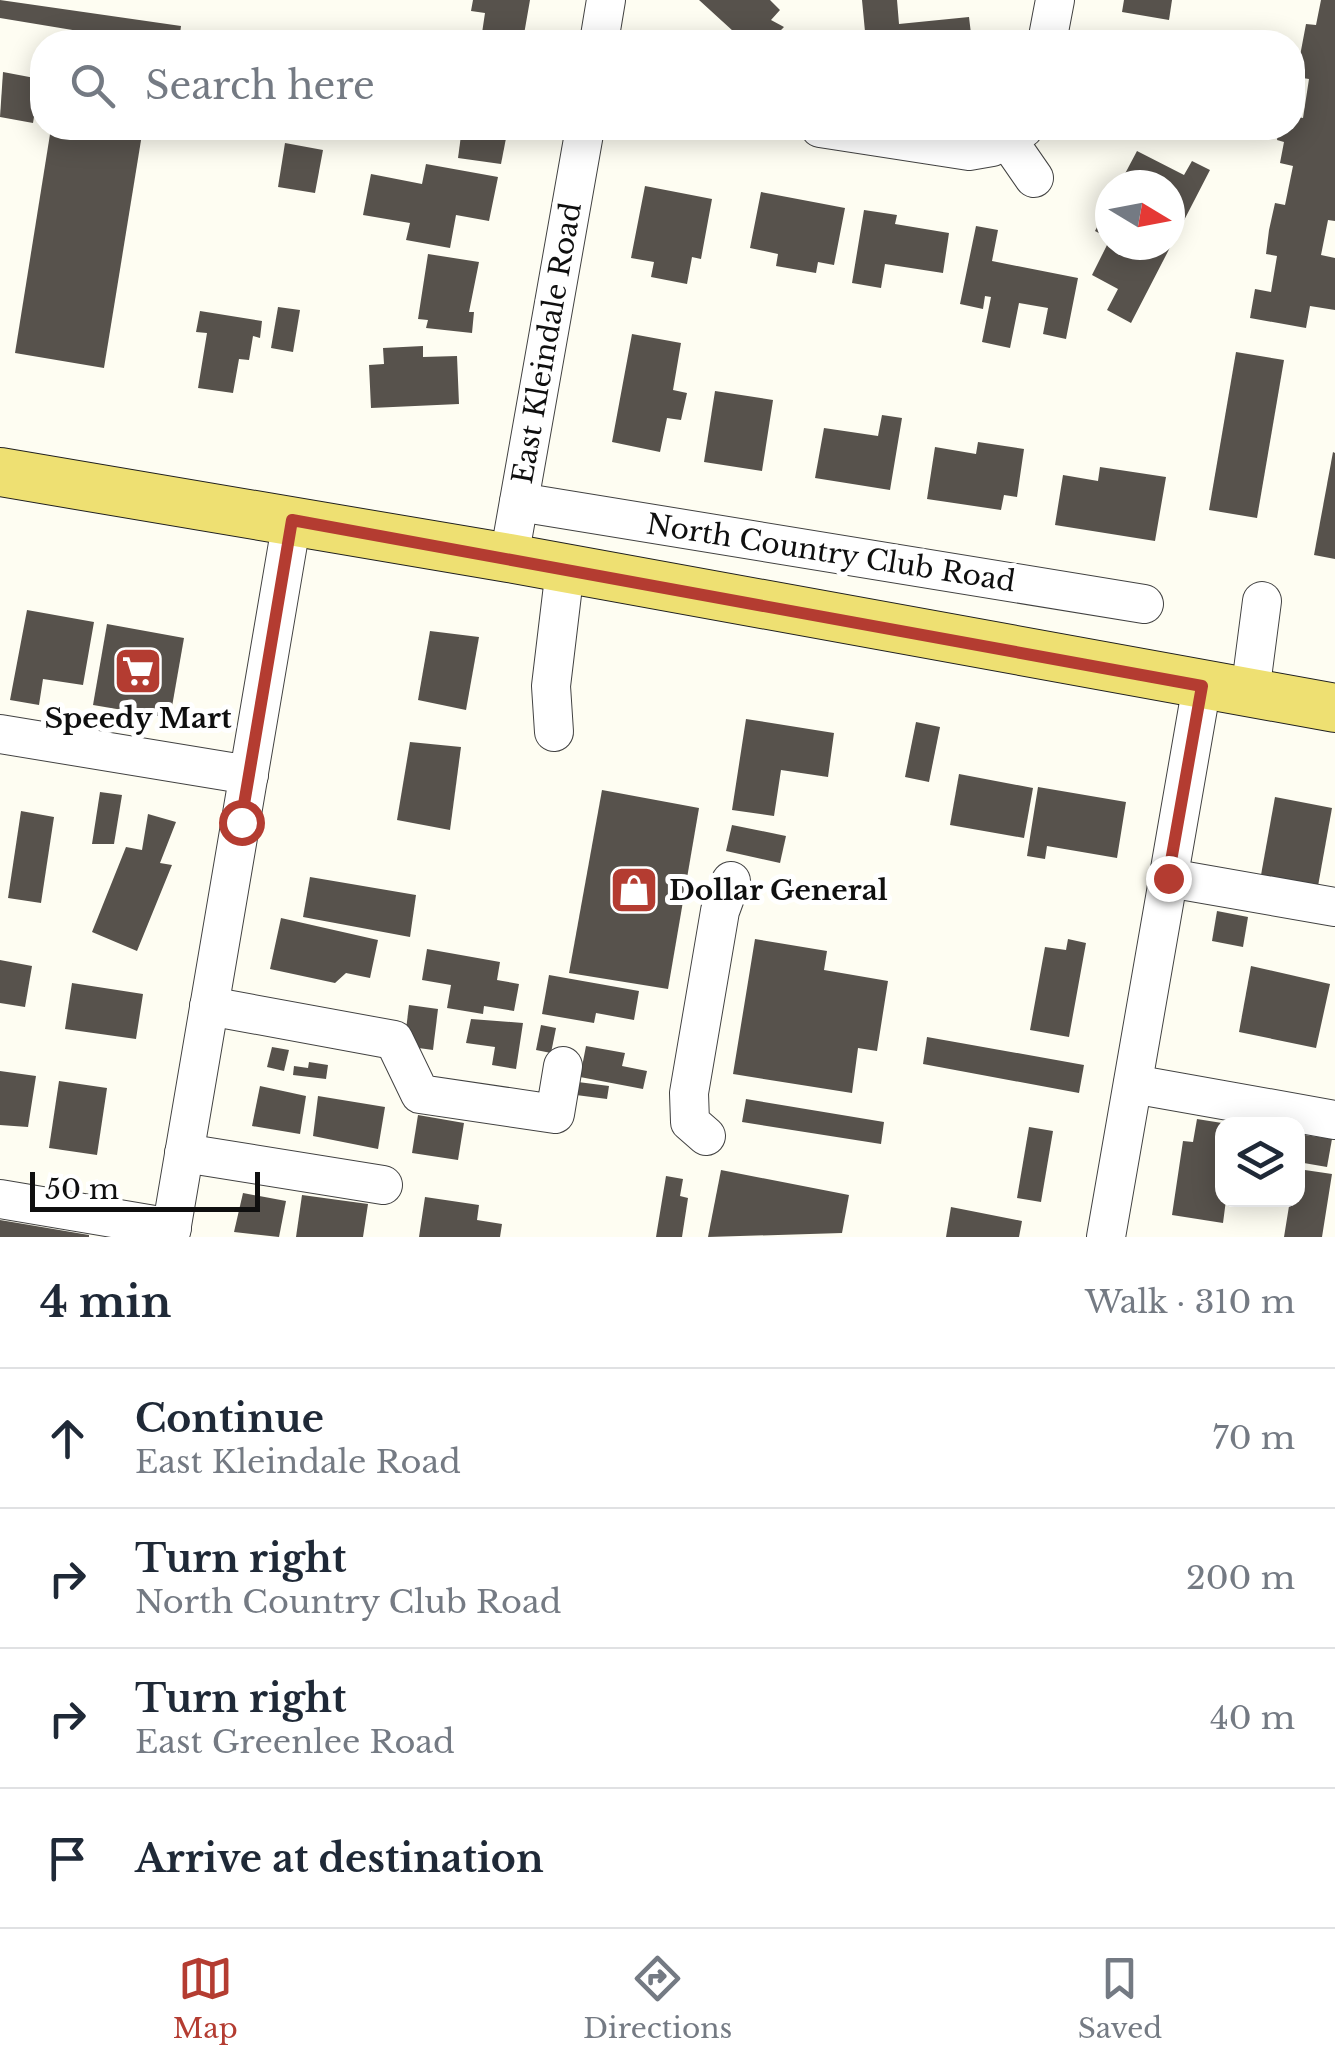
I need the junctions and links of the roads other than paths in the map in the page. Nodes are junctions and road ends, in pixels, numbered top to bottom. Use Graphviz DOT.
graph roads {
  1 [pos="606,0"];
  2 [pos="1055,0"];
  3 [pos="601,30"];
  4 [pos="1049,30"];
  5 [pos="584,140"];
  6 [pos="898,140"];
  7 [pos="1004,140"];
  8 [pos="1018,140"];
  9 [pos="1034,178"];
  10 [pos="0,472"];
  11 [pos="520,502"];
  12 [pos="292,520"];
  13 [pos="510,558"];
  14 [pos="565,569"];
  15 [pos="1262,601"];
  16 [pos="1144,604"];
  17 [pos="1202,686"];
  18 [pos="1250,694"];
  19 [pos="1335,708"];
  20 [pos="554,732"];
  21 [pos="0,734"];
  22 [pos="249,775"];
  23 [pos="1168,878"];
  24 [pos="731,881"];
  25 [pos="1335,907"];
  26 [pos="209,1006"];
  27 [pos="563,1066"];
  28 [pos="1133,1084"];
  29 [pos="1335,1120"];
  30 [pos="706,1136"];
  31 [pos="184,1153"];
  32 [pos="384,1185"];
  33 [pos="0,1199"];
  34 [pos="171,1233"];
  35 [pos="1106,1237"];
  1 -- 3 [label="street"];
  2 -- 4 [label="street"];
  5 -- 11 [label="street, East Kleindale Road"];
  6 -- 7 [label="street"];
  8 -- 9 [label="street"];
  10 -- 12 [label="main road"];
  11 -- 13 [label="street, East Kleindale Road"];
  11 -- 16 [label="street, North Country Club Road"];
  12 -- 13 [label="main road"];
  12 -- 22 [label="street"];
  13 -- 14 [label="main road"];
  14 -- 17 [label="main road"];
  14 -- 20 [label="street"];
  15 -- 18 [label="street"];
  17 -- 18 [label="main road"];
  17 -- 23 [label="street"];
  18 -- 19 [label="main road"];
  21 -- 22 [label="street"];
  22 -- 26 [label="street"];
  23 -- 25 [label="street"];
  23 -- 28 [label="street"];
  24 -- 30 [label="street"];
  26 -- 27 [label="street"];
  26 -- 31 [label="street"];
  28 -- 29 [label="street"];
  28 -- 35 [label="street"];
  31 -- 32 [label="street"];
  31 -- 34 [label="street"];
  33 -- 34 [label="street"];
}
